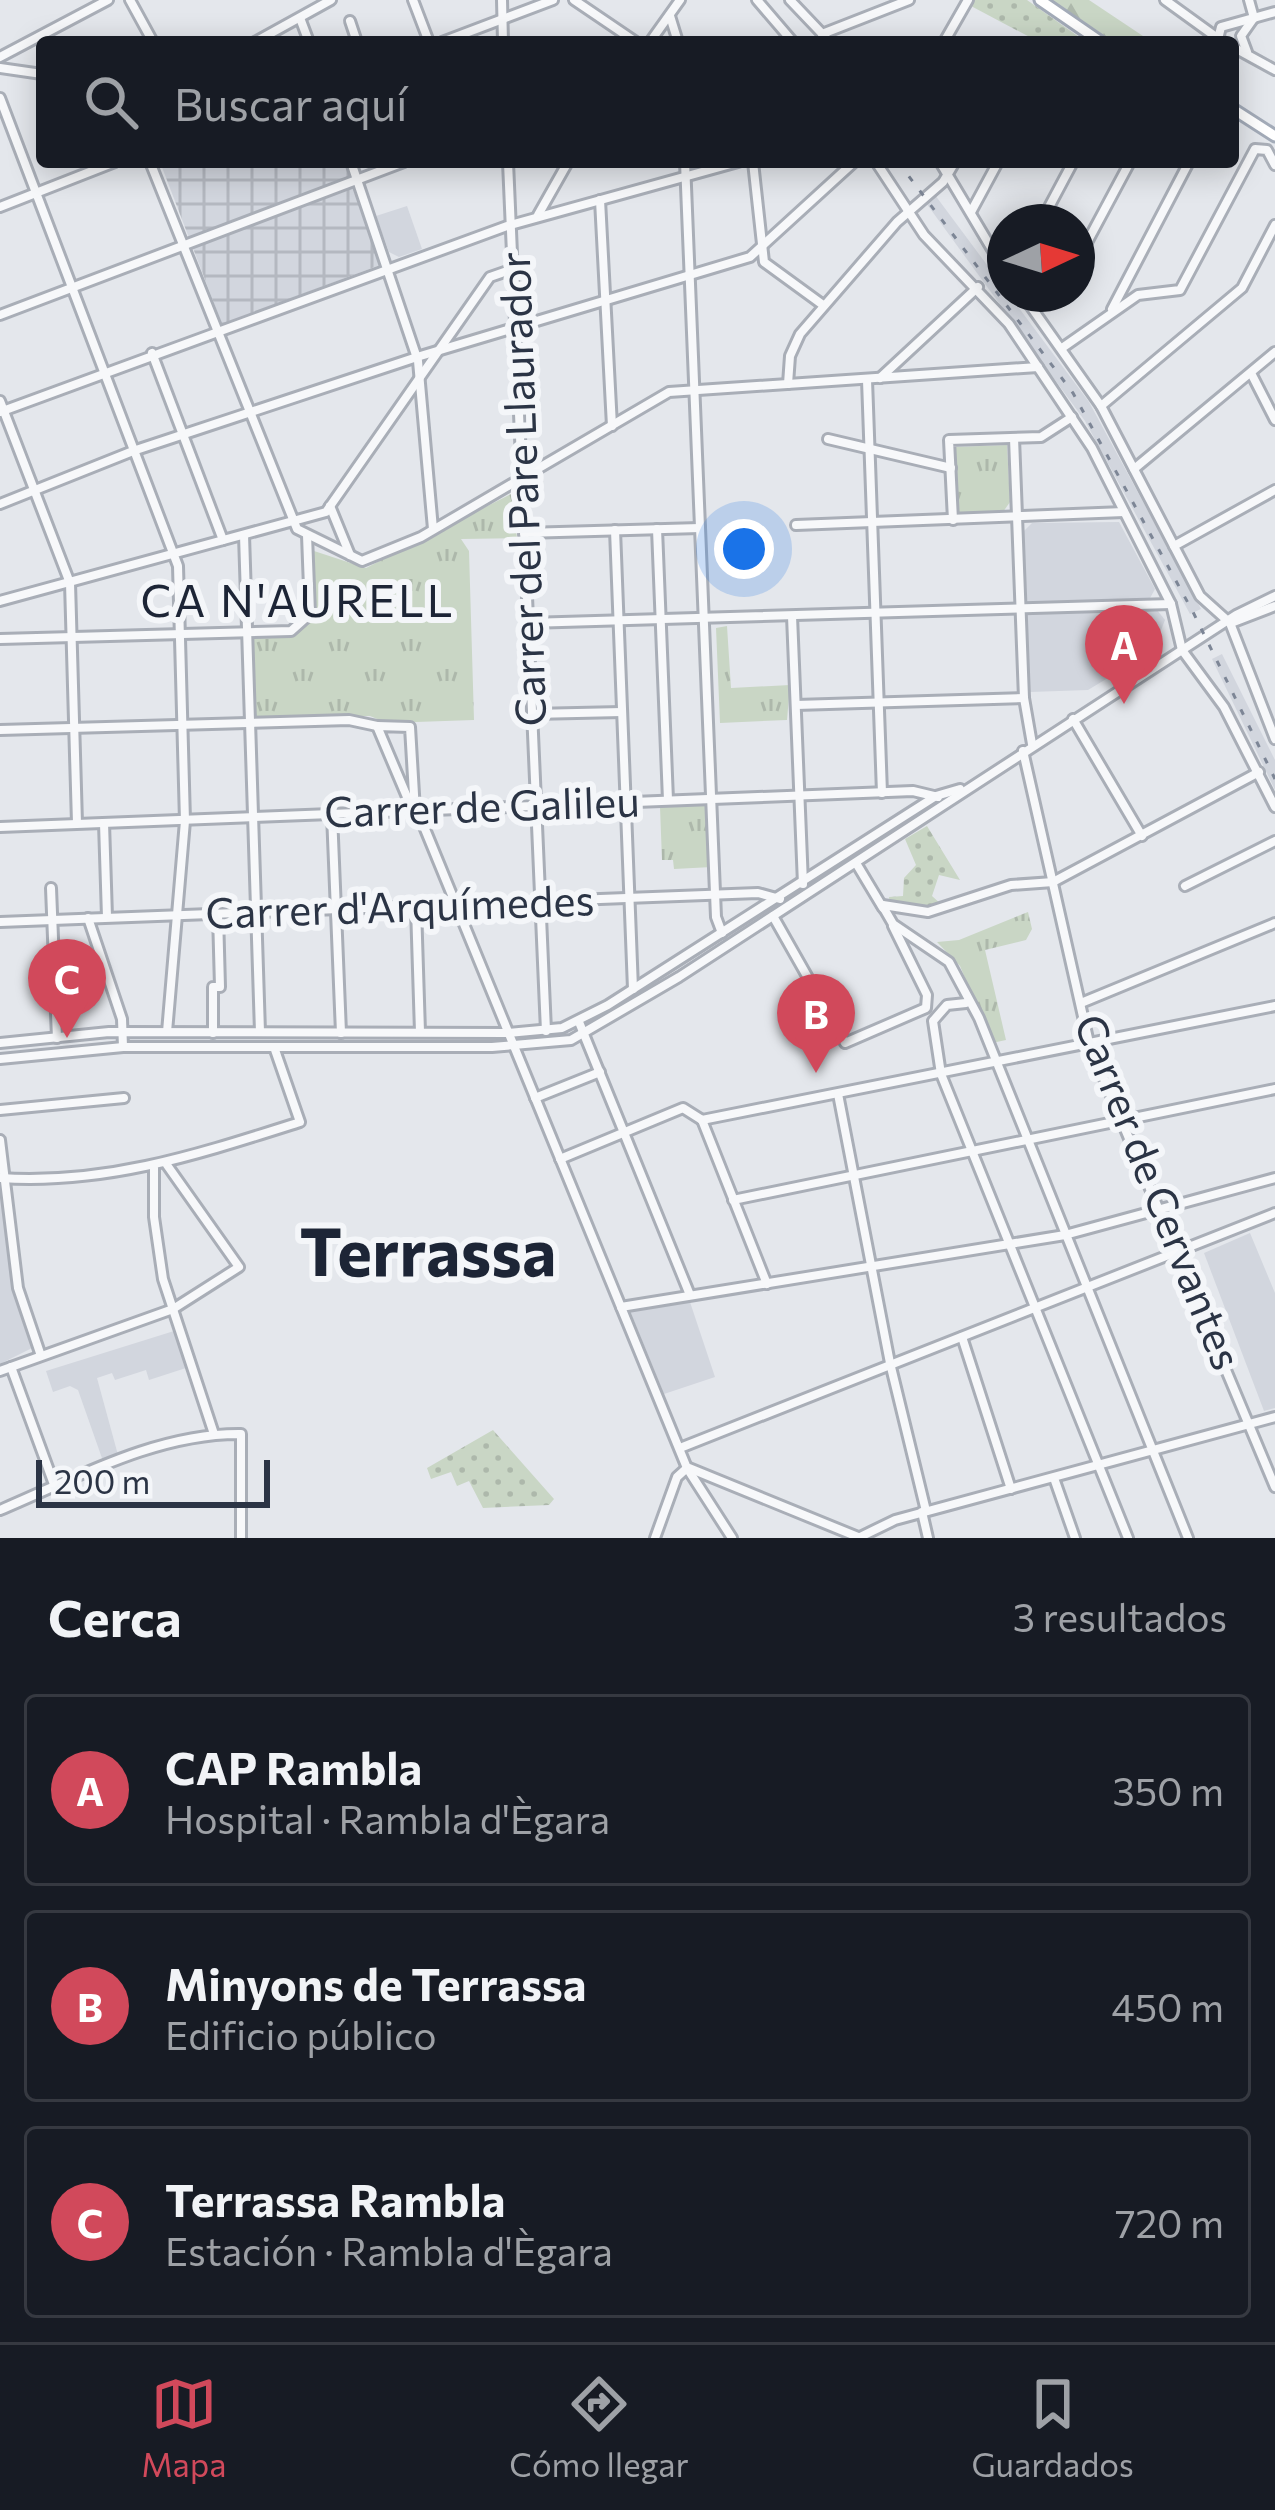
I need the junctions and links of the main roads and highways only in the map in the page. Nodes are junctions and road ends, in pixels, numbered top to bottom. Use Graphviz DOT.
graph roads {
  1 [pos="1040,0"];
  2 [pos="1092,36"];
  3 [pos="1239,113"];
  4 [pos="1275,136"];
  1 -- 2 [label="main road"];
  3 -- 4 [label="main road"];
}
